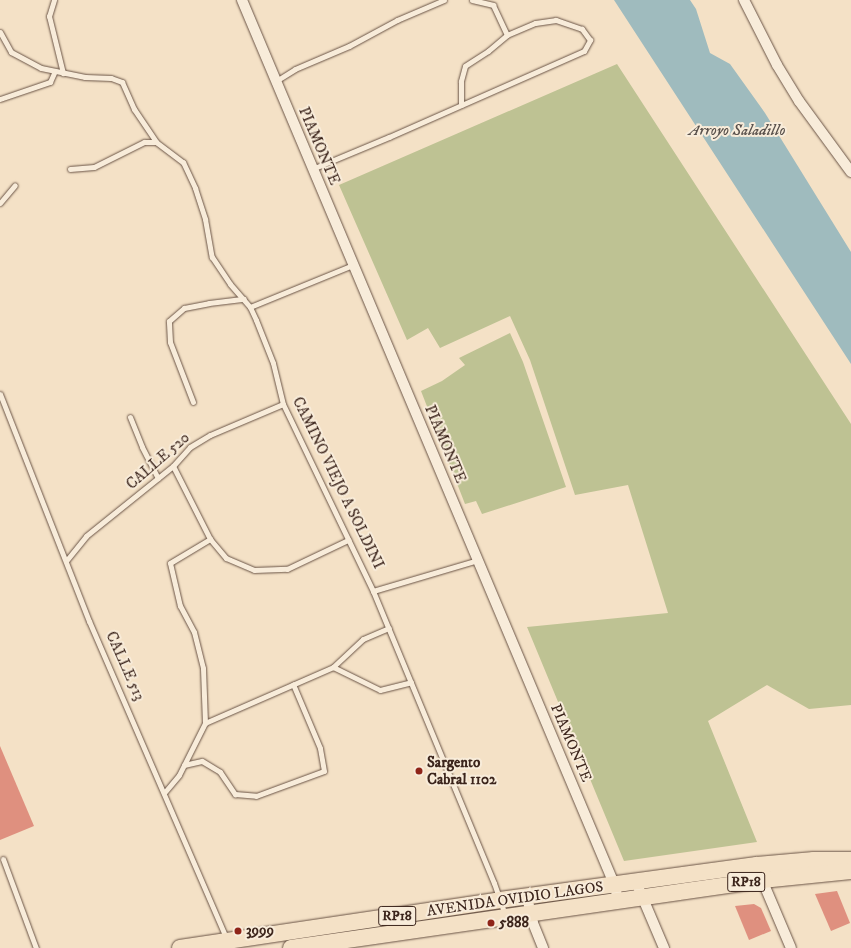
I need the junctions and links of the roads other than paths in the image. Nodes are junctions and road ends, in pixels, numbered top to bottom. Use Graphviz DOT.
graph roads {
  1 [pos="54,0"];
  2 [pos="242,0"];
  3 [pos="444,0"];
  4 [pos="472,0"];
  5 [pos="744,0"];
  6 [pos="0,32"];
  7 [pos="507,36"];
  8 [pos="56,71"];
  9 [pos="63,73"];
  10 [pos="276,81"];
  11 [pos="0,99"];
  12 [pos="462,105"];
  13 [pos="156,142"];
  14 [pos="70,169"];
  15 [pos="312,169"];
  16 [pos="851,172"];
  17 [pos="15,185"];
  18 [pos="0,203"];
  19 [pos="353,266"];
  20 [pos="244,299"];
  21 [pos="250,306"];
  22 [pos="0,394"];
  23 [pos="193,402"];
  24 [pos="282,404"];
  25 [pos="130,417"];
  26 [pos="173,466"];
  27 [pos="158,478"];
  28 [pos="210,540"];
  29 [pos="348,540"];
  30 [pos="478,560"];
  31 [pos="66,561"];
  32 [pos="373,591"];
  33 [pos="389,628"];
  34 [pos="333,667"];
  35 [pos="411,682"];
  36 [pos="292,684"];
  37 [pos="205,722"];
  38 [pos="184,765"];
  39 [pos="164,793"];
  40 [pos="3,859"];
  41 [pos="851,860"];
  42 [pos="851,871"];
  43 [pos="759,873"];
  44 [pos="636,882"];
  45 [pos="617,893"];
  46 [pos="527,897"];
  47 [pos="642,897"];
  48 [pos="500,900"];
  49 [pos="531,913"];
  50 [pos="506,916"];
  51 [pos="227,944"];
  52 [pos="36,948"];
  53 [pos="180,948"];
  54 [pos="290,948"];
  55 [pos="543,948"];
  56 [pos="664,948"];
  57 [pos="791,948"];
  1 -- 9 [label="lane"];
  2 -- 10 [label="street, PIAMONTE"];
  3 -- 10 [label="lane"];
  4 -- 7 [label="lane"];
  5 -- 16 [label="street"];
  6 -- 8 [label="lane"];
  7 -- 12 [label="lane"];
  7 -- 12 [label="lane"];
  8 -- 9 [label="lane"];
  8 -- 11 [label="lane"];
  9 -- 13 [label="lane, CAMINO VIEJO A SOLDINI"];
  10 -- 15 [label="street, PIAMONTE"];
  12 -- 15 [label="lane"];
  13 -- 14 [label="lane"];
  13 -- 20 [label="lane, CAMINO VIEJO A SOLDINI"];
  15 -- 19 [label="street, PIAMONTE"];
  17 -- 18 [label="lane"];
  19 -- 21 [label="lane"];
  19 -- 30 [label="street, PIAMONTE"];
  20 -- 21 [label="lane, CAMINO VIEJO A SOLDINI"];
  20 -- 23 [label="lane"];
  21 -- 24 [label="lane, CAMINO VIEJO A SOLDINI"];
  22 -- 31 [label="lane, CALLE 513"];
  24 -- 26 [label="lane, CALLE 520"];
  24 -- 29 [label="lane, CAMINO VIEJO A SOLDINI"];
  25 -- 27 [label="lane"];
  26 -- 27 [label="lane, CALLE 520"];
  26 -- 28 [label="lane"];
  27 -- 31 [label="lane, CALLE 520"];
  28 -- 29 [label="lane"];
  28 -- 37 [label="lane"];
  29 -- 32 [label="lane, CAMINO VIEJO A SOLDINI"];
  30 -- 32 [label="lane"];
  30 -- 45 [label="street, PIAMONTE"];
  31 -- 39 [label="lane, CALLE 513"];
  32 -- 33 [label="lane, CAMINO VIEJO A SOLDINI"];
  33 -- 34 [label="lane"];
  33 -- 35 [label="lane, CAMINO VIEJO A SOLDINI"];
  34 -- 35 [label="lane"];
  34 -- 36 [label="lane"];
  35 -- 48 [label="lane, CAMINO VIEJO A SOLDINI"];
  36 -- 37 [label="lane"];
  36 -- 38 [label="lane"];
  37 -- 38 [label="lane"];
  38 -- 39 [label="lane"];
  39 -- 51 [label="lane, CALLE 513"];
  40 -- 52 [label="lane"];
  41 -- 43 [label="main road, AVENIDA OVIDIO LAGOS / RP18"];
  42 -- 43 [label="main road, AVENIDA OVIDIO LAGOS / RP18"];
  43 -- 44 [label="main road, AVENIDA OVIDIO LAGOS / RP18"];
  43 -- 47 [label="main road, AVENIDA OVIDIO LAGOS / RP18"];
  43 -- 57 [label="street"];
  44 -- 45 [label="main road, AVENIDA OVIDIO LAGOS / RP18"];
  44 -- 47 [label="street"];
  45 -- 46 [label="main road, AVENIDA OVIDIO LAGOS / RP18"];
  45 -- 47 [label="main road, AVENIDA OVIDIO LAGOS / RP18"];
  45 -- 49 [label="main road, AVENIDA OVIDIO LAGOS / RP18"];
  46 -- 48 [label="main road, AVENIDA OVIDIO LAGOS / RP18"];
  46 -- 49 [label="street"];
  47 -- 56 [label="street"];
  48 -- 50 [label="lane, CAMINO VIEJO A SOLDINI"];
  48 -- 51 [label="main road, AVENIDA OVIDIO LAGOS / RP18"];
  49 -- 50 [label="main road, AVENIDA OVIDIO LAGOS / RP18"];
  49 -- 55 [label="street"];
  50 -- 54 [label="main road, AVENIDA OVIDIO LAGOS / RP18"];
  51 -- 53 [label="main road, AVENIDA OVIDIO LAGOS / RP18"];
}
